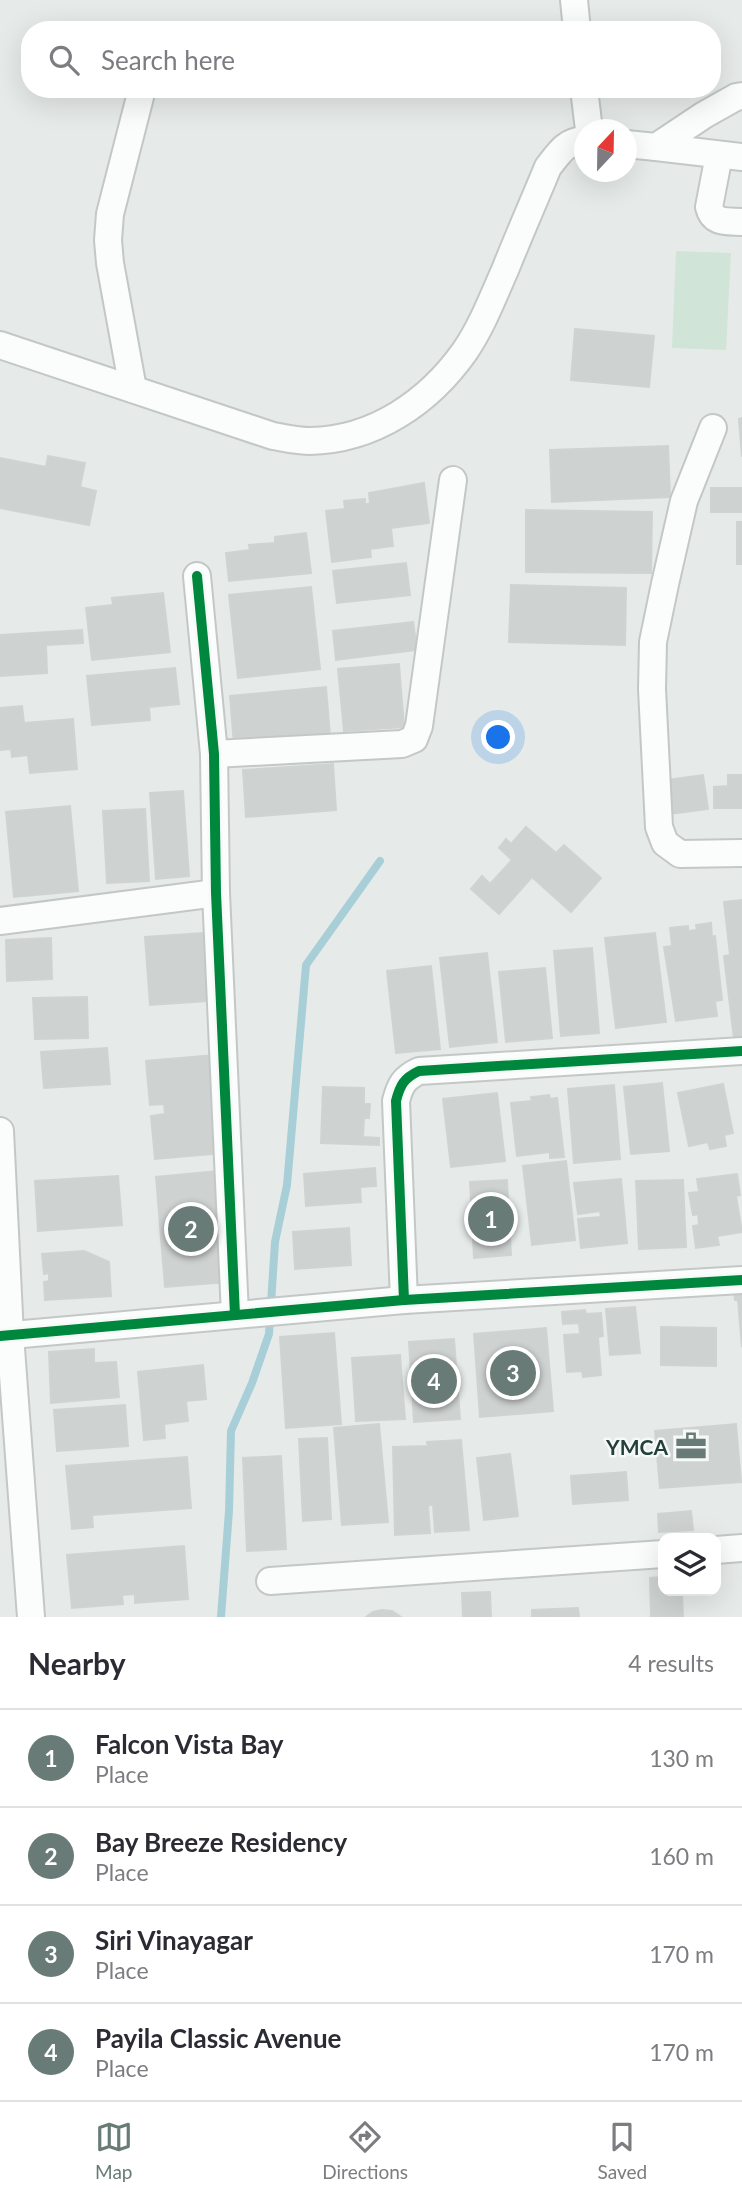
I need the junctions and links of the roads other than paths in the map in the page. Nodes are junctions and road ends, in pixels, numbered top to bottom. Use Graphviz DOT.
graph roads {
  1 [pos="574,0"];
  2 [pos="576,21"];
  3 [pos="742,96"];
  4 [pos="140,98"];
  5 [pos="585,98"];
  6 [pos="588,119"];
  7 [pos="574,141"];
  8 [pos="637,145"];
  9 [pos="656,148"];
  10 [pos="731,156"];
  11 [pos="742,222"];
  12 [pos="0,345"];
  13 [pos="133,388"];
  14 [pos="713,428"];
  15 [pos="453,480"];
  16 [pos="197,576"];
  17 [pos="215,754"];
  18 [pos="742,853"];
  19 [pos="216,893"];
  20 [pos="0,921"];
  21 [pos="742,1051"];
  22 [pos="0,1131"];
  23 [pos="742,1280"];
  24 [pos="404,1300"];
  25 [pos="256,1314"];
  26 [pos="5,1336"];
  27 [pos="742,1548"];
  28 [pos="721,1550"];
  29 [pos="658,1554"];
  30 [pos="270,1581"];
  31 [pos="31,1617"];
  1 -- 2 [label="street"];
  3 -- 9 [label="street"];
  4 -- 13 [label="street"];
  5 -- 6 [label="street"];
  7 -- 13 [label="street"];
  8 -- 9 [label="street"];
  9 -- 10 [label="street"];
  10 -- 11 [label="street"];
  12 -- 13 [label="street"];
  14 -- 18 [label="street"];
  15 -- 17 [label="street"];
  16 -- 17 [label="street"];
  17 -- 19 [label="street"];
  19 -- 20 [label="street"];
  19 -- 25 [label="street"];
  21 -- 24 [label="street"];
  22 -- 26 [label="street"];
  23 -- 24 [label="street"];
  24 -- 25 [label="street"];
  25 -- 26 [label="street"];
  26 -- 31 [label="street"];
  27 -- 28 [label="street"];
  29 -- 30 [label="street"];
}
